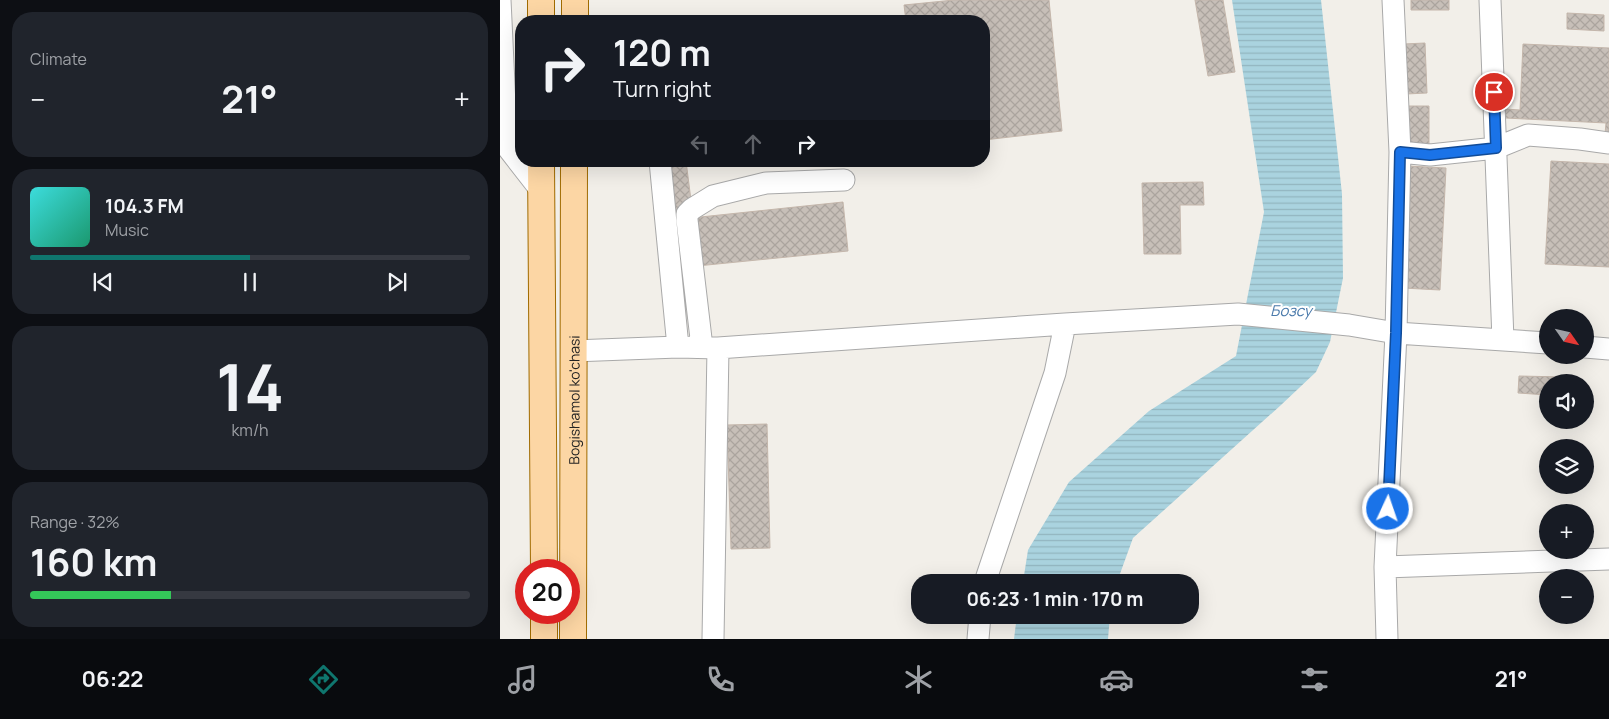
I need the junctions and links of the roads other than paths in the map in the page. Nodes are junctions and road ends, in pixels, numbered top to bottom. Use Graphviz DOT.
graph roads {
  1 [pos="541,0"];
  2 [pos="575,0"];
  3 [pos="1393,0"];
  4 [pos="1490,0"];
  5 [pos="500,9"];
  6 [pos="541,15"];
  7 [pos="575,15"];
  8 [pos="1609,143"];
  9 [pos="1496,148"];
  10 [pos="1400,152"];
  11 [pos="515,157"];
  12 [pos="523,167"];
  13 [pos="542,167"];
  14 [pos="574,167"];
  15 [pos="661,167"];
  16 [pos="844,180"];
  17 [pos="542,192"];
  18 [pos="1065,324"];
  19 [pos="1396,333"];
  20 [pos="1503,340"];
  21 [pos="1539,343"];
  22 [pos="678,347"];
  23 [pos="710,347"];
  24 [pos="1594,347"];
  25 [pos="1609,348"];
  26 [pos="573,351"];
  27 [pos="544,559"];
  28 [pos="1609,559"];
  29 [pos="1385,567"];
  30 [pos="988,574"];
  31 [pos="544,624"];
  32 [pos="979,624"];
  33 [pos="544,639"];
  34 [pos="573,639"];
  35 [pos="713,639"];
  36 [pos="978,639"];
  37 [pos="1387,639"];
  1 -- 6 [label="main road"];
  2 -- 7 [label="main road"];
  3 -- 10 [label="lane"];
  4 -- 9 [label="lane"];
  5 -- 11 [label="lane"];
  8 -- 9 [label="lane"];
  9 -- 10 [label="lane"];
  9 -- 20 [label="lane"];
  10 -- 19 [label="lane"];
  12 -- 17 [label="lane"];
  13 -- 17 [label="main road"];
  14 -- 26 [label="main road, Bogishamol ko'chasi"];
  15 -- 22 [label="lane"];
  16 -- 23 [label="lane"];
  17 -- 27 [label="main road"];
  18 -- 19 [label="lane"];
  18 -- 23 [label="lane"];
  18 -- 30 [label="lane"];
  19 -- 20 [label="lane"];
  19 -- 29 [label="lane"];
  20 -- 21 [label="lane"];
  22 -- 23 [label="lane"];
  22 -- 26 [label="lane"];
  23 -- 35 [label="lane"];
  24 -- 25 [label="lane"];
  26 -- 34 [label="main road, Bogishamol ko'chasi"];
  28 -- 29 [label="lane"];
  29 -- 37 [label="lane"];
  31 -- 33 [label="main road"];
  32 -- 36 [label="lane"];
}
